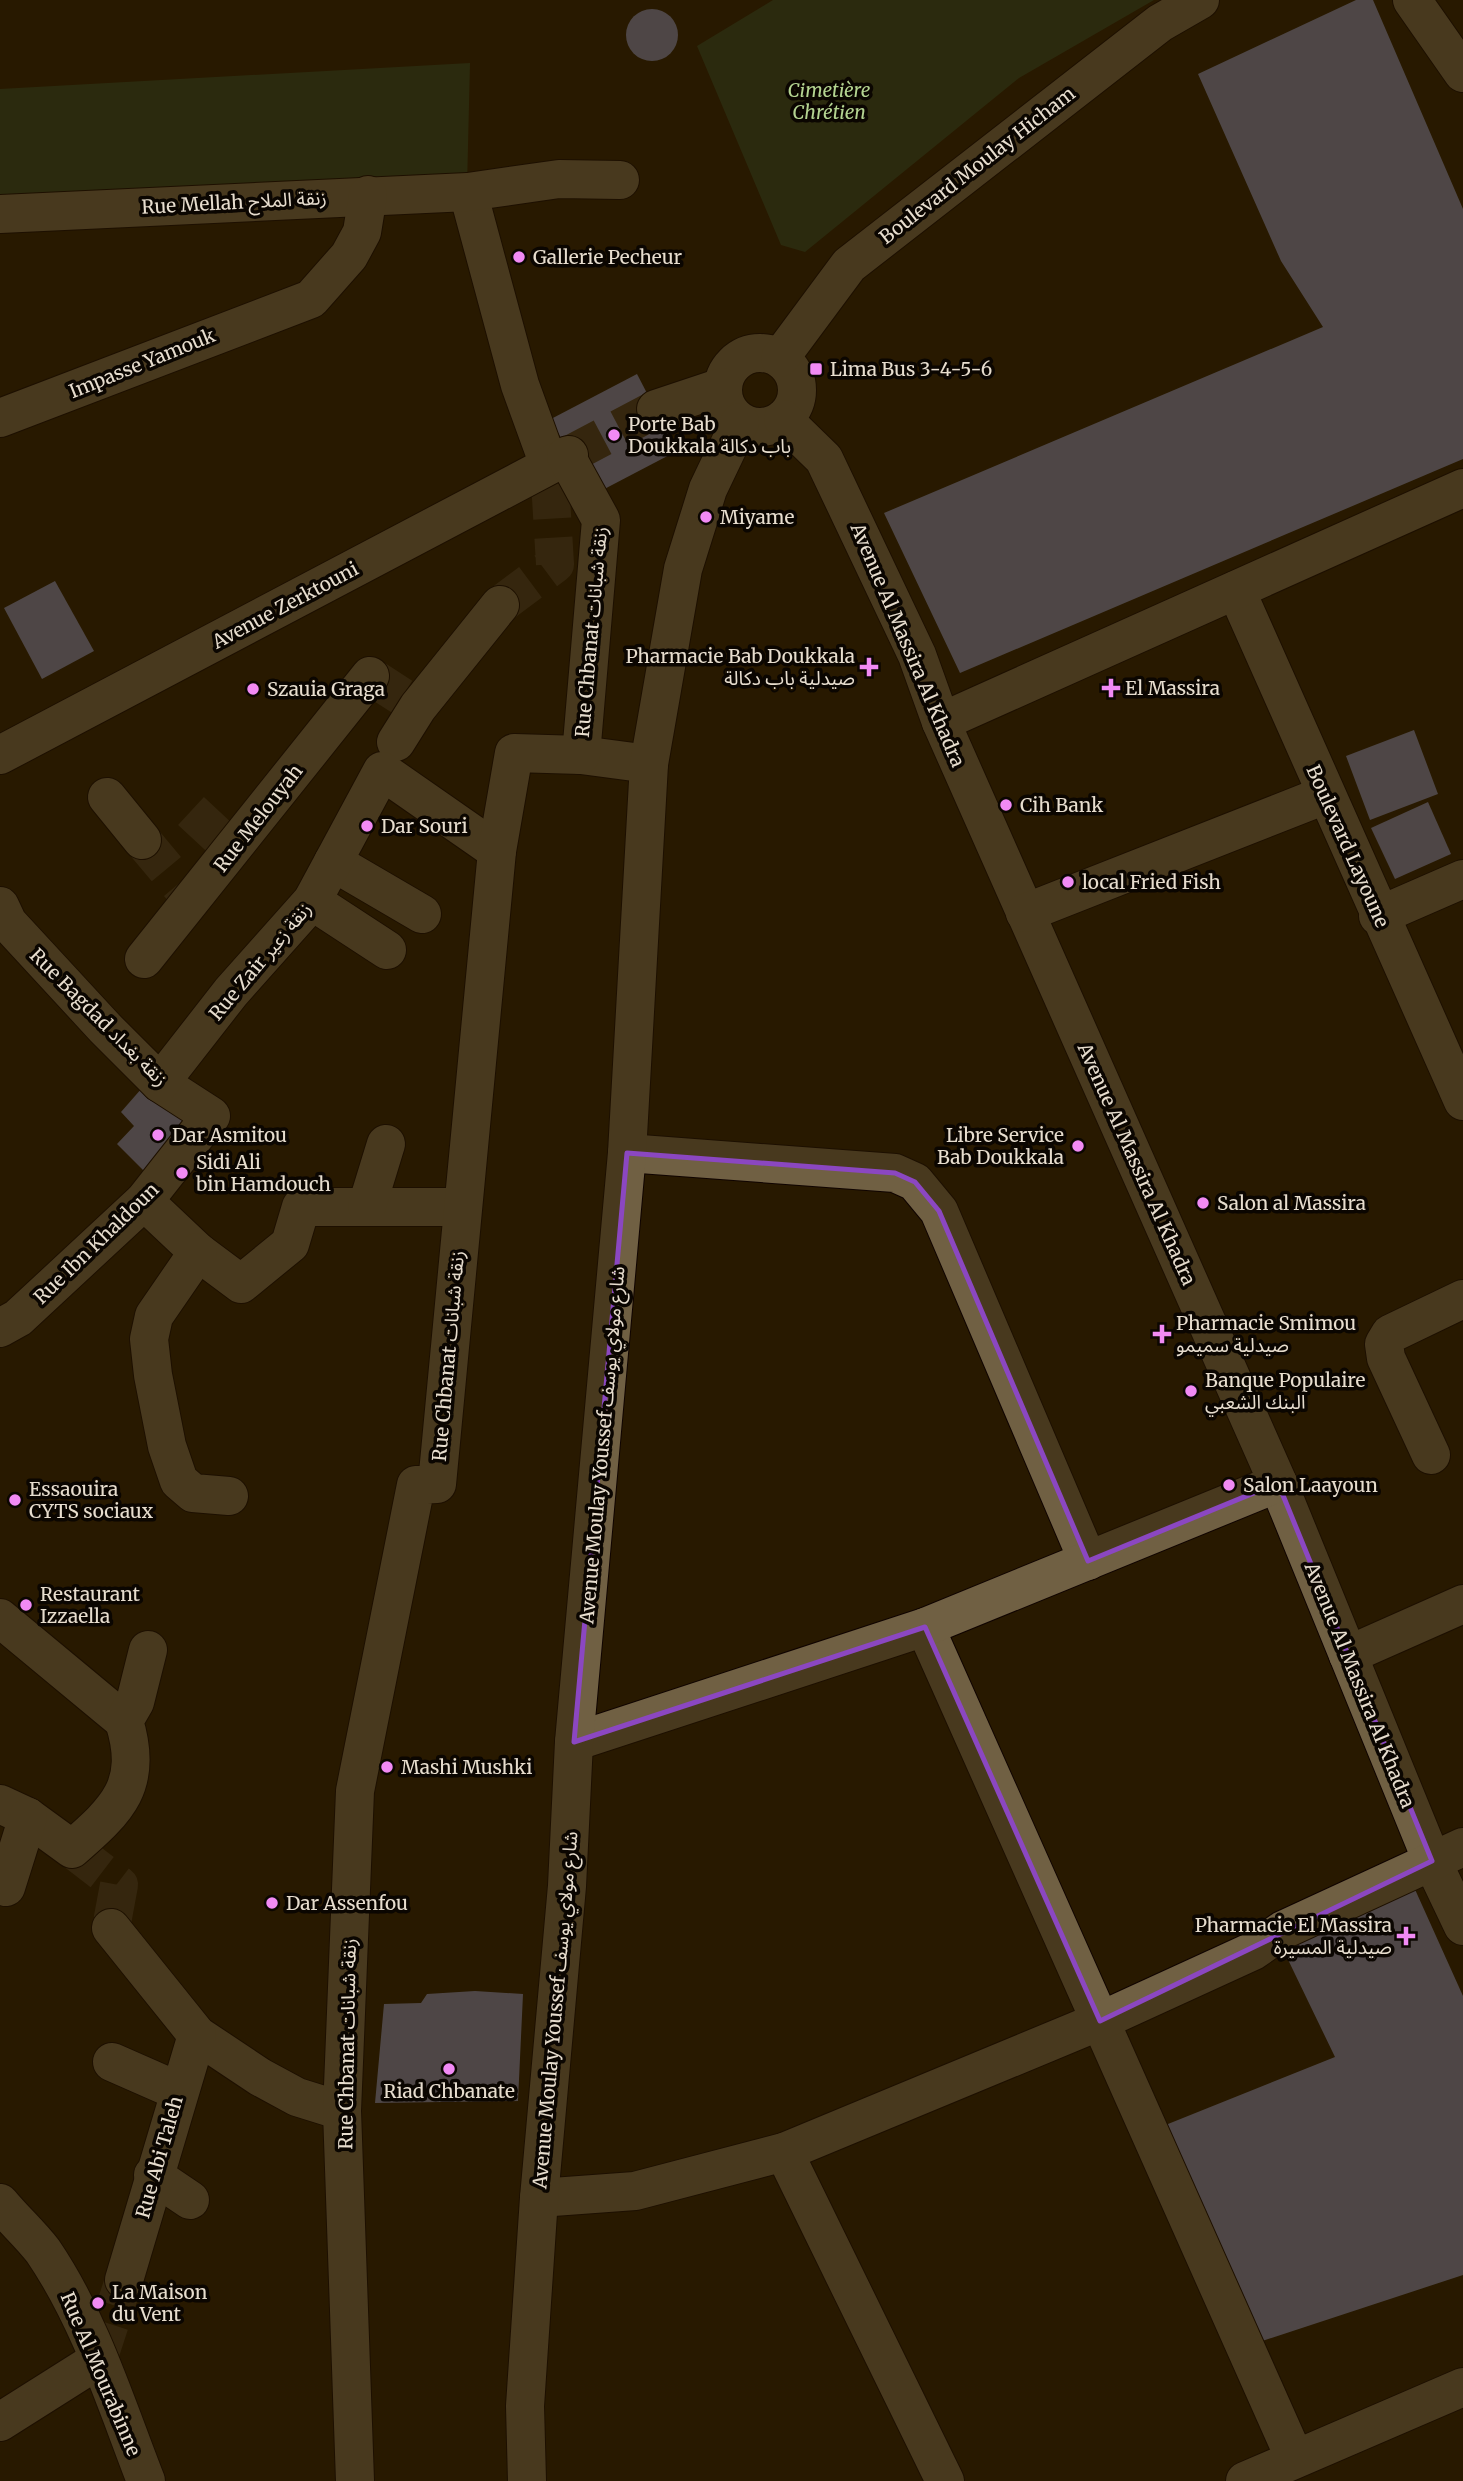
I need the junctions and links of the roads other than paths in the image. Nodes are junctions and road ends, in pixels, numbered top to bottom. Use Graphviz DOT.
graph roads {
  1 [pos="1200,0"];
  2 [pos="1412,0"];
  3 [pos="1463,73"];
  4 [pos="620,180"];
  5 [pos="468,192"];
  6 [pos="368,195"];
  7 [pos="0,214"];
  8 [pos="780,358"];
  9 [pos="722,387"];
  10 [pos="4,406"];
  11 [pos="656,409"];
  12 [pos="783,419"];
  13 [pos="740,422"];
  14 [pos="561,459"];
  15 [pos="1463,488"];
  16 [pos="1236,590"];
  17 [pos="500,605"];
  18 [pos="370,676"];
  19 [pos="941,722"];
  20 [pos="396,742"];
  21 [pos="0,755"];
  22 [pos="581,755"];
  23 [pos="649,764"];
  24 [pos="1325,794"];
  25 [pos="107,797"];
  26 [pos="142,840"];
  27 [pos="497,851"];
  28 [pos="333,862"];
  29 [pos="1463,879"];
  30 [pos="312,901"];
  31 [pos="0,906"];
  32 [pos="1026,913"];
  33 [pos="422,914"];
  34 [pos="1378,916"];
  35 [pos="387,950"];
  36 [pos="144,959"];
  37 [pos="160,1083"];
  38 [pos="1463,1101"];
  39 [pos="211,1116"];
  40 [pos="386,1144"];
  41 [pos="627,1153"];
  42 [pos="144,1202"];
  43 [pos="367,1206"];
  44 [pos="461,1207"];
  45 [pos="198,1252"];
  46 [pos="1463,1299"];
  47 [pos="0,1328"];
  48 [pos="1431,1455"];
  49 [pos="1278,1483"];
  50 [pos="229,1496"];
  51 [pos="1088,1560"];
  52 [pos="1463,1604"];
  53 [pos="0,1618"];
  54 [pos="925,1627"];
  55 [pos="148,1650"];
  56 [pos="1348,1655"];
  57 [pos="124,1721"];
  58 [pos="574,1742"];
  59 [pos="14,1810"];
  60 [pos="1447,1854"];
  61 [pos="6,1888"];
  62 [pos="1463,1926"];
  63 [pos="111,1928"];
  64 [pos="1100,2021"];
  65 [pos="197,2035"];
  66 [pos="112,2062"];
  67 [pos="178,2091"];
  68 [pos="342,2111"];
  69 [pos="784,2152"];
  70 [pos="153,2175"];
  71 [pos="539,2198"];
  72 [pos="190,2200"];
  73 [pos="0,2203"];
  74 [pos="124,2280"];
  75 [pos="99,2360"];
  76 [pos="1463,2387"];
  77 [pos="0,2422"];
  78 [pos="1295,2459"];
  79 [pos="146,2481"];
  80 [pos="355,2481"];
  81 [pos="527,2481"];
  82 [pos="945,2481"];
  83 [pos="1245,2481"];
  1 -- 8 [label="street, Boulevard Moulay Hicham"];
  2 -- 3 [label="street"];
  4 -- 5 [label="street, Rue Mellah زنقة الملاح"];
  5 -- 6 [label="street, Rue Mellah زنقة الملاح"];
  5 -- 14 [label="street, Rue Chbanat زنقة شبانات"];
  6 -- 7 [label="street, Rue Mellah زنقة الملاح"];
  6 -- 10 [label="street, Impasse Yamouk"];
  8 -- 9 [label="street"];
  8 -- 12 [label="street"];
  9 -- 11 [label="street"];
  9 -- 13 [label="street"];
  12 -- 13 [label="street"];
  12 -- 19 [label="street, Avenue Al Massira Al Khadra"];
  13 -- 23 [label="street, Avenue Moulay Youssef شارع مولاي يوسف"];
  14 -- 21 [label="street, Avenue Zerktouni"];
  14 -- 22 [label="street, Rue Chbanat زنقة شبانات"];
  15 -- 16 [label="street"];
  16 -- 19 [label="street"];
  16 -- 24 [label="street, Boulevard Layoune"];
  17 -- 20 [label="street"];
  18 -- 36 [label="street, Rue Melouyah"];
  19 -- 32 [label="street, Avenue Al Massira Al Khadra"];
  22 -- 23 [label="street"];
  22 -- 27 [label="street, Rue Chbanat زنقة شبانات"];
  23 -- 41 [label="street, Avenue Moulay Youssef شارع مولاي يوسف"];
  24 -- 32 [label="street"];
  24 -- 34 [label="street, Boulevard Layoune"];
  25 -- 26 [label="street"];
  27 -- 28 [label="street, Rue Zair زنقة زعير"];
  27 -- 44 [label="street, Rue Chbanat زنقة شبانات"];
  28 -- 30 [label="street, Rue Zair زنقة زعير"];
  28 -- 33 [label="street"];
  29 -- 34 [label="street"];
  30 -- 35 [label="street"];
  30 -- 37 [label="street, Rue Zair زنقة زعير"];
  31 -- 37 [label="street, Rue Bagdad زنقة بغداد"];
  32 -- 49 [label="street, Avenue Al Massira Al Khadra"];
  34 -- 38 [label="street, Boulevard Layoune"];
  37 -- 39 [label="street, Rue Bagdad زنقة بغداد"];
  39 -- 42 [label="street, Rue Ibn Khaldoun"];
  40 -- 43 [label="street"];
  41 -- 51 [label="street"];
  41 -- 58 [label="street, Avenue Moulay Youssef شارع مولاي يوسف"];
  42 -- 45 [label="street"];
  42 -- 47 [label="street, Rue Ibn Khaldoun"];
  43 -- 44 [label="street"];
  43 -- 45 [label="street"];
  44 -- 68 [label="street, Rue Chbanat زنقة شبانات"];
  45 -- 50 [label="street"];
  46 -- 48 [label="street"];
  49 -- 51 [label="street"];
  49 -- 56 [label="street, Avenue Al Massira Al Khadra"];
  51 -- 54 [label="street"];
  52 -- 56 [label="street"];
  53 -- 57 [label="street"];
  54 -- 58 [label="street"];
  54 -- 64 [label="street"];
  55 -- 57 [label="street"];
  56 -- 60 [label="street, Avenue Al Massira Al Khadra"];
  57 -- 59 [label="street"];
  58 -- 71 [label="street, Avenue Moulay Youssef شارع مولاي يوسف"];
  59 -- 61 [label="street"];
  60 -- 62 [label="street, Avenue Al Massira Al Khadra"];
  60 -- 64 [label="street"];
  63 -- 65 [label="street"];
  64 -- 69 [label="street"];
  64 -- 78 [label="street"];
  65 -- 67 [label="street, Rue Abi Taleh"];
  65 -- 68 [label="street"];
  66 -- 67 [label="street"];
  67 -- 70 [label="street, Rue Abi Taleh"];
  68 -- 80 [label="street, Rue Chbanat زنقة شبانات"];
  69 -- 71 [label="street"];
  69 -- 82 [label="street"];
  70 -- 72 [label="street"];
  70 -- 74 [label="street, Rue Abi Taleh"];
  71 -- 81 [label="street, Avenue Moulay Youssef شارع مولاي يوسف"];
  73 -- 75 [label="street, Rue Al Mourabinne"];
  75 -- 77 [label="street"];
  75 -- 79 [label="street, Rue Al Mourabinne"];
  76 -- 78 [label="street"];
  78 -- 83 [label="street"];
}
